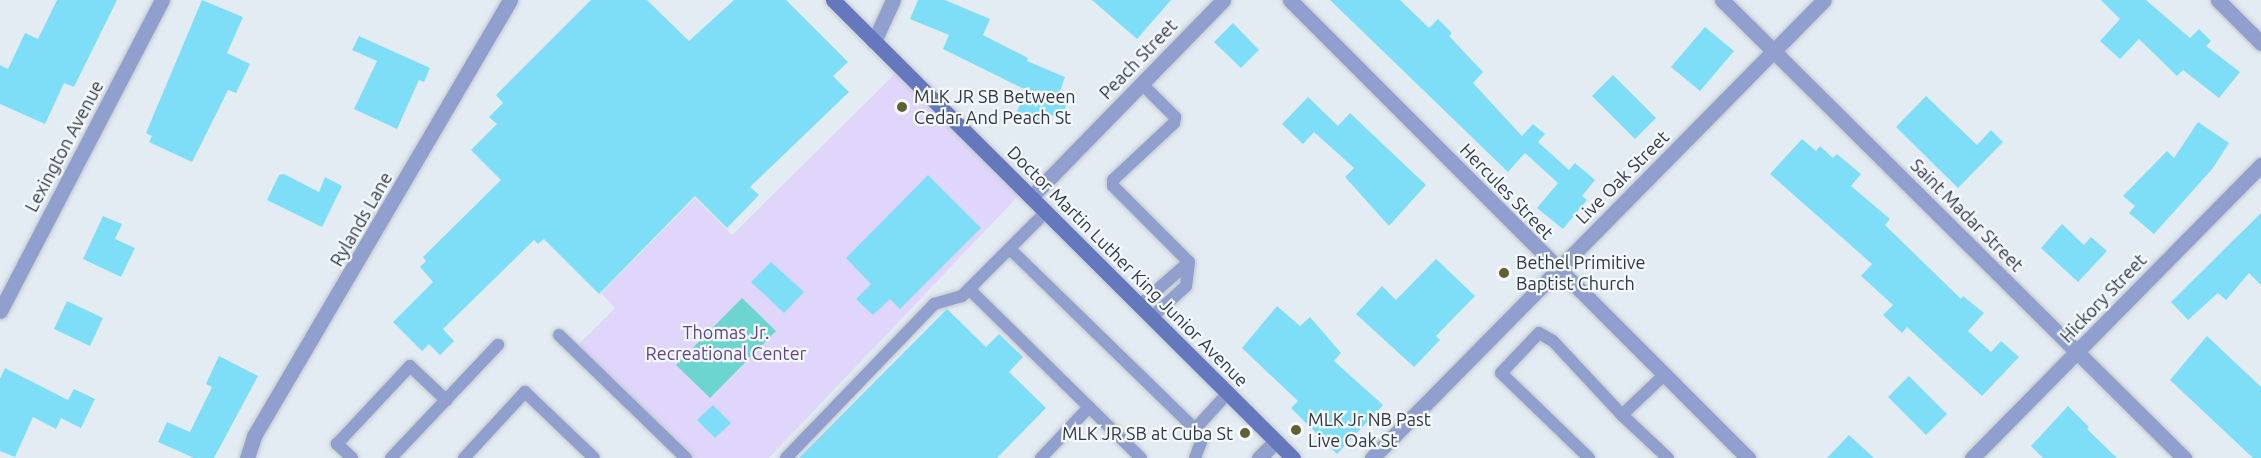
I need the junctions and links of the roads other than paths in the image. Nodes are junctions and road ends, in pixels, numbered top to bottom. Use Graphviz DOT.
graph roads {
  1 [pos="162,0"];
  2 [pos="510,0"];
  3 [pos="833,0"];
  4 [pos="893,0"];
  5 [pos="1223,0"];
  6 [pos="1290,0"];
  7 [pos="1722,0"];
  8 [pos="1824,0"];
  9 [pos="2218,0"];
  10 [pos="874,41"];
  11 [pos="2261,43"];
  12 [pos="1773,51"];
  13 [pos="1142,84"];
  14 [pos="2261,165"];
  15 [pos="1031,197"];
  16 [pos="1046,212"];
  17 [pos="1010,249"];
  18 [pos="1189,262"];
  19 [pos="1557,270"];
  20 [pos="969,289"];
  21 [pos="1140,306"];
  22 [pos="0,311"];
  23 [pos="1152,318"];
  24 [pos="560,335"];
  25 [pos="498,345"];
  26 [pos="2078,352"];
  27 [pos="1664,375"];
  28 [pos="1228,393"];
  29 [pos="446,400"];
  30 [pos="1089,407"];
  31 [pos="1622,415"];
  32 [pos="1195,429"];
  33 [pos="1276,441"];
  34 [pos="1580,454"];
  35 [pos="247,458"];
  36 [pos="352,458"];
  37 [pos="391,458"];
  38 [pos="464,458"];
  39 [pos="594,458"];
  40 [pos="686,458"];
  41 [pos="786,458"];
  42 [pos="1041,458"];
  43 [pos="1141,458"];
  44 [pos="1195,458"];
  45 [pos="1259,458"];
  46 [pos="1293,458"];
  47 [pos="1371,458"];
  48 [pos="1589,458"];
  49 [pos="1668,458"];
  50 [pos="1748,458"];
  51 [pos="1971,458"];
  52 [pos="2184,458"];
  1 -- 22 [label="street, Lexington Avenue"];
  2 -- 35 [label="street, Rylands Lane"];
  3 -- 10 [label="main road, Doctor Martin Luther King Junior Avenue"];
  4 -- 10 [label="street"];
  5 -- 13 [label="street, Peach Street"];
  6 -- 19 [label="street, Hercules Street"];
  7 -- 12 [label="street, Saint Madar Street"];
  8 -- 12 [label="street, Live Oak Street"];
  9 -- 11 [label="street"];
  10 -- 15 [label="main road, Doctor Martin Luther King Junior Avenue"];
  12 -- 19 [label="street, Live Oak Street"];
  12 -- 26 [label="street, Saint Madar Street"];
  13 -- 15 [label="street, Peach Street"];
  13 -- 18 [label="lane"];
  14 -- 26 [label="street, Hickory Street"];
  15 -- 16 [label="main road, Doctor Martin Luther King Junior Avenue"];
  16 -- 17 [label="lane"];
  16 -- 21 [label="main road, Doctor Martin Luther King Junior Avenue"];
  17 -- 20 [label="lane"];
  17 -- 32 [label="lane"];
  18 -- 21 [label="lane"];
  18 -- 23 [label="lane"];
  19 -- 27 [label="street, Hercules Street"];
  19 -- 47 [label="street, Live Oak Street"];
  20 -- 30 [label="lane"];
  20 -- 41 [label="lane"];
  21 -- 23 [label="main road, Doctor Martin Luther King Junior Avenue"];
  23 -- 28 [label="main road, Doctor Martin Luther King Junior Avenue"];
  24 -- 40 [label="lane"];
  25 -- 29 [label="lane"];
  26 -- 51 [label="street, Hickory Street"];
  26 -- 52 [label="street, Saint Madar Street"];
  27 -- 31 [label="lane"];
  27 -- 50 [label="street, Hercules Street"];
  28 -- 32 [label="lane"];
  28 -- 33 [label="main road, Doctor Martin Luther King Junior Avenue"];
  29 -- 36 [label="lane"];
  29 -- 37 [label="lane"];
  30 -- 42 [label="lane"];
  30 -- 43 [label="lane"];
  31 -- 34 [label="lane"];
  31 -- 49 [label="lane"];
  32 -- 44 [label="lane"];
  33 -- 45 [label="street"];
  33 -- 46 [label="main road, Doctor Martin Luther King Junior Avenue"];
  34 -- 48 [label="lane"];
  38 -- 39 [label="lane"];
}
